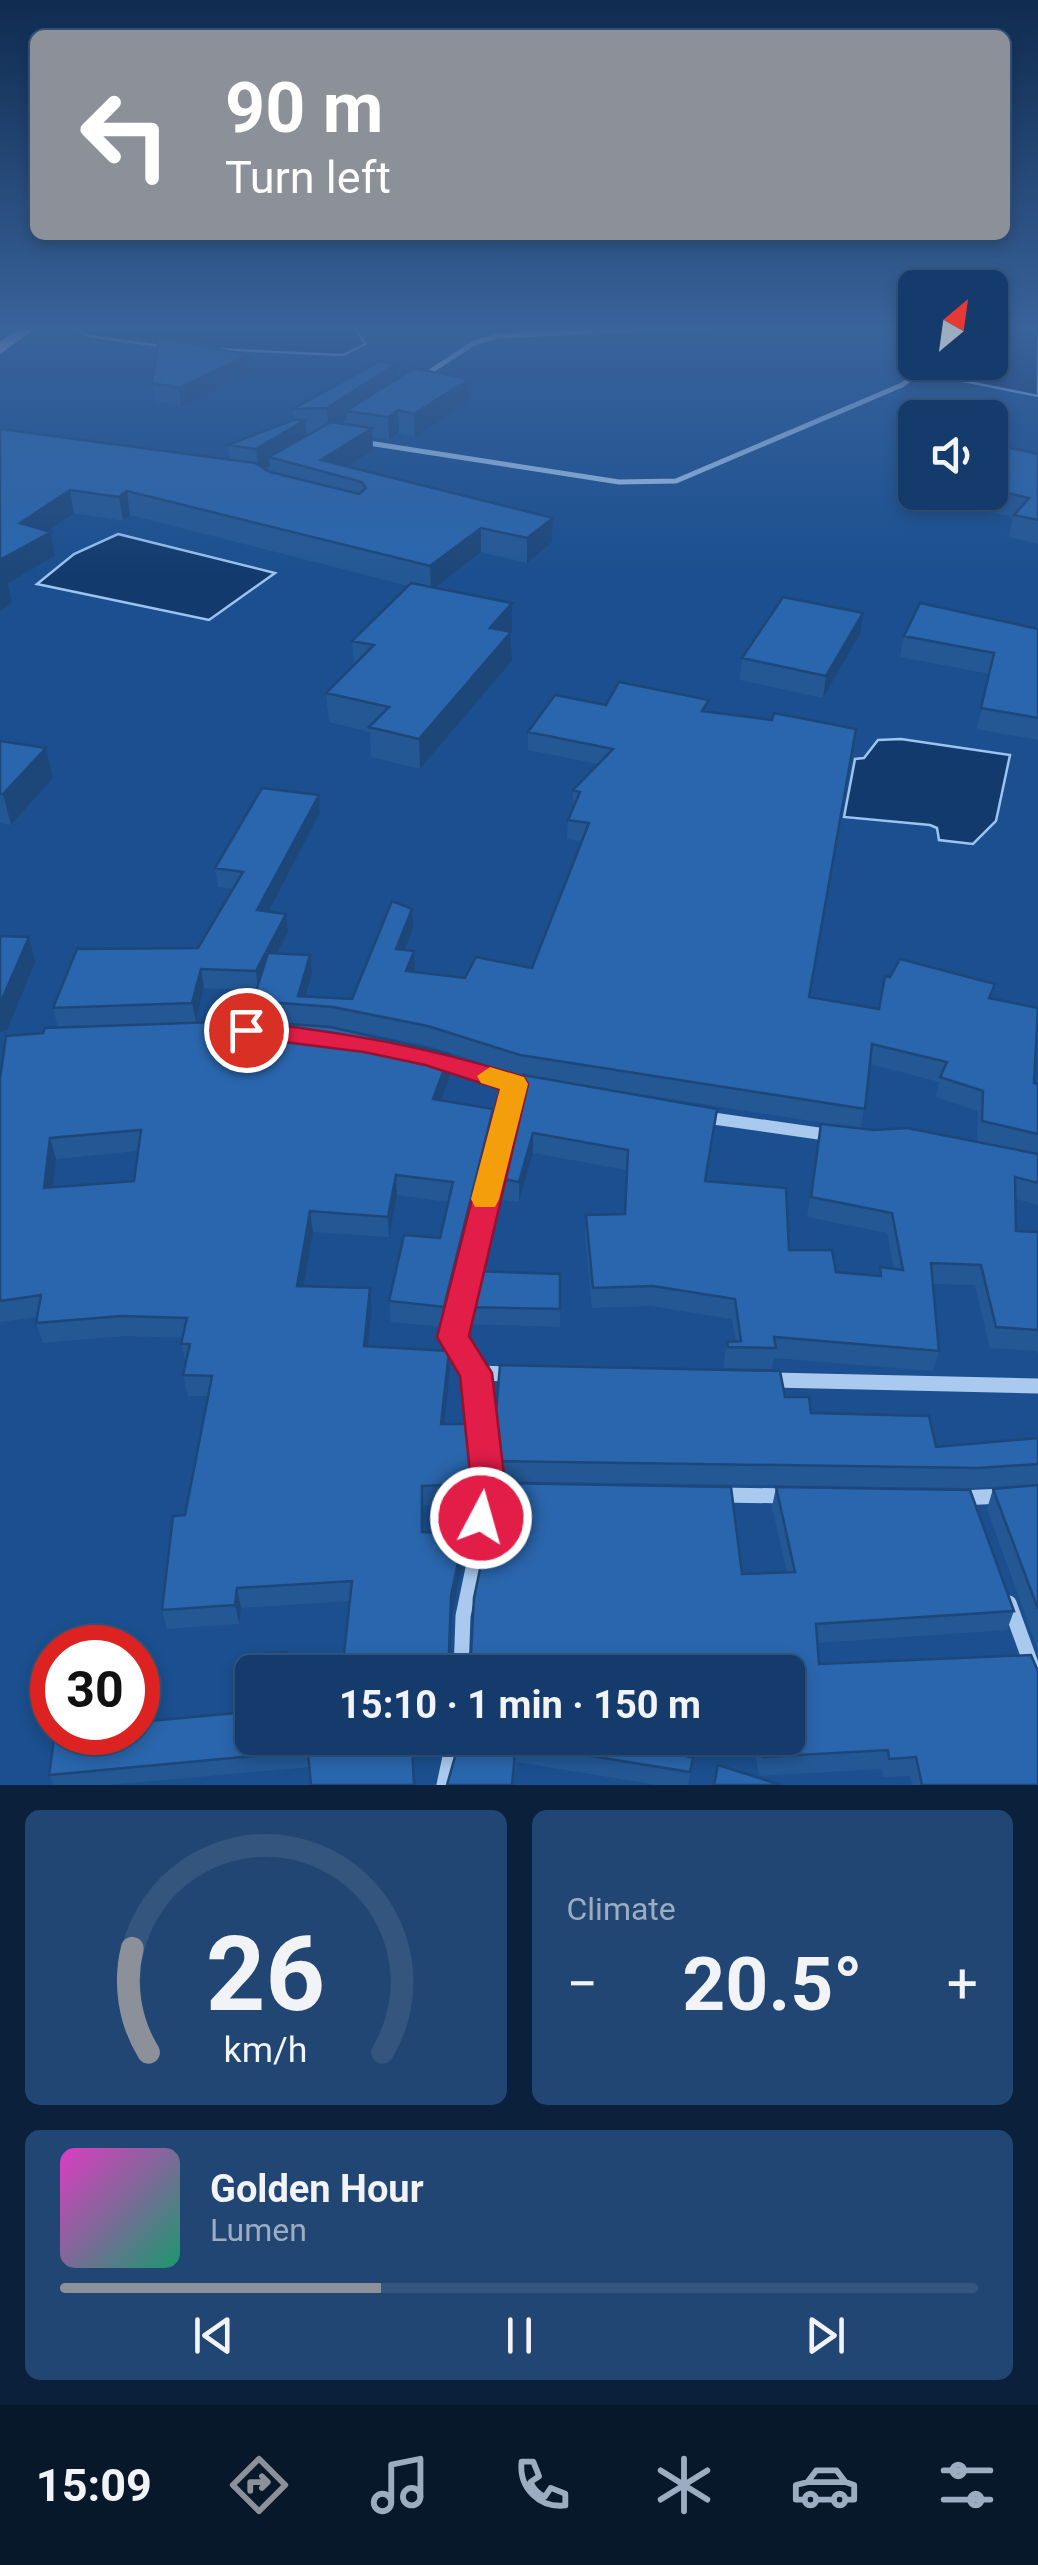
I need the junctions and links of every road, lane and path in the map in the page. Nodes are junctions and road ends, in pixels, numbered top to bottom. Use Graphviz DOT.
graph roads {
  1 [pos="849,408"];
  2 [pos="343,438"];
  3 [pos="427,1056"];
  4 [pos="514,1084"];
  5 [pos="532,1087"];
  6 [pos="689,1114"];
  7 [pos="853,1138"];
  8 [pos="476,1373"];
  9 [pos="534,1374"];
  10 [pos="747,1379"];
  11 [pos="1038,1386"];
  12 [pos="489,1492"];
  13 [pos="508,1492"];
  14 [pos="701,1495"];
  15 [pos="1021,1495"];
  16 [pos="798,1496"];
  17 [pos="933,1498"];
  18 [pos="971,1498"];
  19 [pos="978,1516"];
  20 [pos="1004,1588"];
  21 [pos="462,1655"];
  22 [pos="1037,1678"];
  23 [pos="450,1755"];
  24 [pos="444,1785"];
  1 -- 2 [label="lane"];
  3 -- 4 [label="street"];
  4 -- 5 [label="street"];
  4 -- 8 [label="street"];
  6 -- 7 [label="street"];
  8 -- 9 [label="street"];
  8 -- 12 [label="street"];
  10 -- 11 [label="street"];
  12 -- 13 [label="street"];
  12 -- 21 [label="street"];
  14 -- 16 [label="street"];
  15 -- 18 [label="street"];
  17 -- 18 [label="street"];
  18 -- 19 [label="street"];
  20 -- 22 [label="street"];
  23 -- 24 [label="street"];
}
